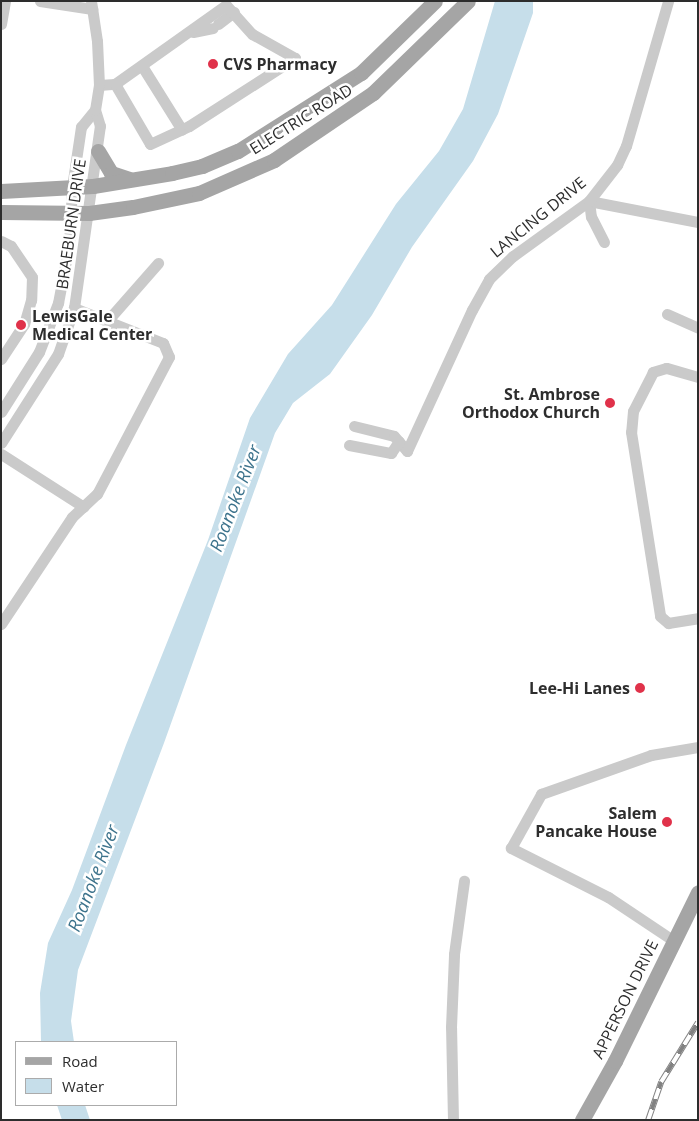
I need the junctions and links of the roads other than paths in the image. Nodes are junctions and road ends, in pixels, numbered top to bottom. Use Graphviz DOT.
graph roads {
  1 [pos="5,1"];
  2 [pos="40,1"];
  3 [pos="436,1"];
  4 [pos="668,1"];
  5 [pos="92,5"];
  6 [pos="463,6"];
  7 [pos="234,12"];
  8 [pos="1,24"];
  9 [pos="188,33"];
  10 [pos="142,66"];
  11 [pos="115,84"];
  12 [pos="98,85"];
  13 [pos="95,110"];
  14 [pos="182,130"];
  15 [pos="98,151"];
  16 [pos="130,180"];
  17 [pos="93,186"];
  18 [pos="72,187"];
  19 [pos="1,191"];
  20 [pos="589,201"];
  21 [pos="1,212"];
  22 [pos="70,213"];
  23 [pos="89,213"];
  24 [pos="698,222"];
  25 [pos="1,241"];
  26 [pos="604,242"];
  27 [pos="158,263"];
  28 [pos="74,308"];
  29 [pos="667,314"];
  30 [pos="108,320"];
  31 [pos="698,328"];
  32 [pos="39,352"];
  33 [pos="1,359"];
  34 [pos="55,359"];
  35 [pos="698,377"];
  36 [pos="2,408"];
  37 [pos="18,418"];
  38 [pos="354,426"];
  39 [pos="399,441"];
  40 [pos="1,443"];
  41 [pos="349,445"];
  42 [pos="1,454"];
  43 [pos="84,507"];
  44 [pos="698,618"];
  45 [pos="1,624"];
  46 [pos="698,747"];
  47 [pos="464,881"];
  48 [pos="698,892"];
  49 [pos="674,941"];
  50 [pos="453,1120"];
  51 [pos="582,1120"];
  1 -- 8 [label="street"];
  2 -- 5 [label="street"];
  3 -- 16 [label="main road, ELECTRIC ROAD"];
  4 -- 20 [label="street, LANCING DRIVE"];
  5 -- 12 [label="street, BRAEBURN DRIVE"];
  6 -- 23 [label="main road, ELECTRIC ROAD"];
  7 -- 9 [label="street"];
  7 -- 9 [label="street"];
  7 -- 14 [label="street"];
  9 -- 10 [label="street"];
  10 -- 11 [label="street"];
  10 -- 14 [label="street"];
  11 -- 12 [label="street"];
  11 -- 14 [label="street"];
  12 -- 13 [label="street, BRAEBURN DRIVE"];
  13 -- 15 [label="street, BRAEBURN DRIVE"];
  13 -- 18 [label="street, BRAEBURN DRIVE"];
  15 -- 16 [label="main road"];
  15 -- 17 [label="street, BRAEBURN DRIVE"];
  16 -- 17 [label="main road, ELECTRIC ROAD"];
  17 -- 18 [label="main road, ELECTRIC ROAD"];
  17 -- 23 [label="street, BRAEBURN DRIVE"];
  18 -- 19 [label="main road, ELECTRIC ROAD"];
  18 -- 22 [label="street, BRAEBURN DRIVE"];
  20 -- 24 [label="street"];
  20 -- 26 [label="street"];
  20 -- 39 [label="street, LANCING DRIVE"];
  21 -- 22 [label="main road, ELECTRIC ROAD"];
  22 -- 23 [label="main road, ELECTRIC ROAD"];
  22 -- 32 [label="street, BRAEBURN DRIVE"];
  23 -- 28 [label="street, BRAEBURN DRIVE"];
  25 -- 33 [label="street"];
  27 -- 30 [label="street"];
  28 -- 30 [label="street"];
  28 -- 34 [label="street, BRAEBURN DRIVE"];
  29 -- 31 [label="street"];
  30 -- 43 [label="street"];
  32 -- 34 [label="street"];
  32 -- 36 [label="street, BRAEBURN DRIVE"];
  34 -- 37 [label="street, BRAEBURN DRIVE"];
  35 -- 44 [label="street"];
  36 -- 37 [label="street"];
  37 -- 40 [label="street, BRAEBURN DRIVE"];
  38 -- 39 [label="street"];
  39 -- 41 [label="street"];
  42 -- 43 [label="street"];
  43 -- 45 [label="street"];
  46 -- 49 [label="street"];
  47 -- 50 [label="street"];
  48 -- 49 [label="main road, APPERSON DRIVE"];
  49 -- 51 [label="main road, APPERSON DRIVE"];
}
